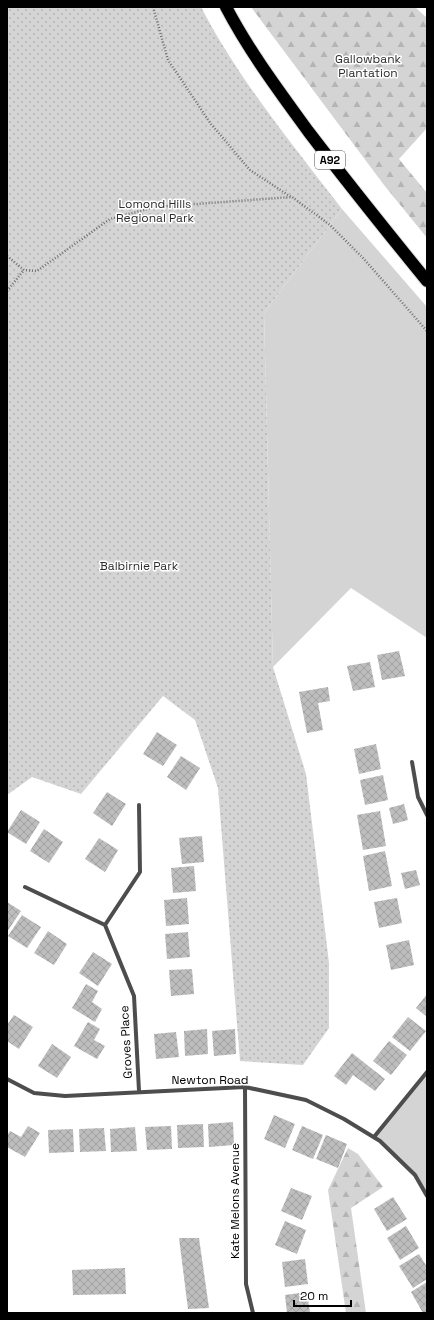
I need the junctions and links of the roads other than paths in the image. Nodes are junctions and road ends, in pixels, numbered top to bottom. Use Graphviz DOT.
graph roads {
  1 [pos="226,7"];
  2 [pos="427,282"];
  3 [pos="412,762"];
  4 [pos="138,805"];
  5 [pos="427,815"];
  6 [pos="25,887"];
  7 [pos="105,925"];
  8 [pos="427,1072"];
  9 [pos="7,1079"];
  10 [pos="244,1087"];
  11 [pos="139,1091"];
  12 [pos="374,1137"];
  13 [pos="427,1196"];
  14 [pos="253,1313"];
  1 -- 2 [label="highway, A92"];
  3 -- 5 [label="street"];
  4 -- 7 [label="street"];
  6 -- 7 [label="street"];
  7 -- 11 [label="street, Groves Place"];
  8 -- 12 [label="street"];
  9 -- 11 [label="street, Newton Road"];
  10 -- 11 [label="street, Newton Road"];
  10 -- 12 [label="street, Newton Road"];
  10 -- 14 [label="street, Kate Melons Avenue"];
  12 -- 13 [label="street, Newton Road"];
}
